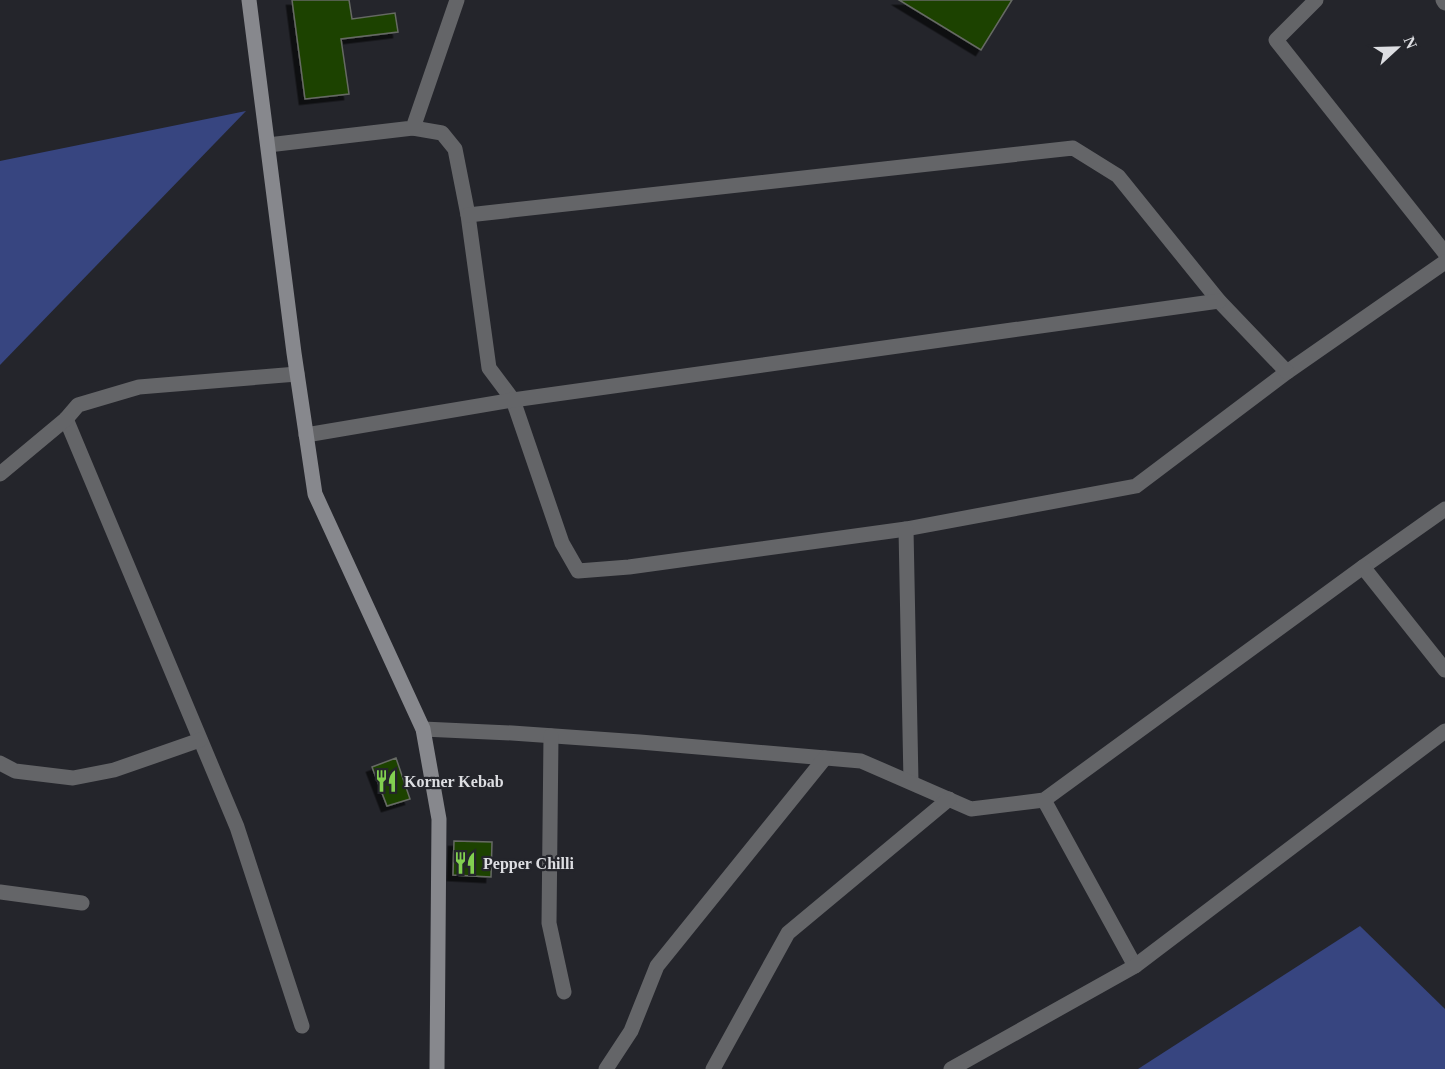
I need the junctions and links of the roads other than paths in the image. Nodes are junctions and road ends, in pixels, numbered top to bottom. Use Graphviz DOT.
graph roads {
  1 [pos="249,0"];
  2 [pos="457,0"];
  3 [pos="1316,0"];
  4 [pos="413,128"];
  5 [pos="268,145"];
  6 [pos="468,215"];
  7 [pos="1445,253"];
  8 [pos="1445,262"];
  9 [pos="1219,301"];
  10 [pos="1287,372"];
  11 [pos="297,374"];
  12 [pos="513,400"];
  13 [pos="66,419"];
  14 [pos="306,435"];
  15 [pos="0,474"];
  16 [pos="1445,509"];
  17 [pos="906,529"];
  18 [pos="1363,567"];
  19 [pos="1445,670"];
  20 [pos="423,729"];
  21 [pos="1445,732"];
  22 [pos="551,736"];
  23 [pos="200,740"];
  24 [pos="825,758"];
  25 [pos="0,763"];
  26 [pos="911,782"];
  27 [pos="949,799"];
  28 [pos="1044,800"];
  29 [pos="0,892"];
  30 [pos="82,903"];
  31 [pos="1135,966"];
  32 [pos="564,992"];
  33 [pos="302,1026"];
  34 [pos="437,1069"];
  35 [pos="606,1069"];
  36 [pos="713,1069"];
  37 [pos="951,1069"];
  1 -- 5 [label="main road"];
  2 -- 4 [label="street"];
  3 -- 7 [label="street"];
  4 -- 5 [label="street"];
  4 -- 6 [label="street"];
  5 -- 11 [label="main road"];
  6 -- 9 [label="street"];
  6 -- 12 [label="street"];
  8 -- 10 [label="street"];
  9 -- 10 [label="street"];
  9 -- 12 [label="street"];
  10 -- 17 [label="street"];
  11 -- 13 [label="street"];
  11 -- 14 [label="main road"];
  12 -- 14 [label="street"];
  12 -- 17 [label="street"];
  13 -- 15 [label="street"];
  13 -- 23 [label="street"];
  14 -- 20 [label="main road"];
  16 -- 18 [label="street"];
  17 -- 26 [label="street"];
  18 -- 19 [label="street"];
  18 -- 28 [label="street"];
  20 -- 22 [label="street"];
  20 -- 34 [label="main road"];
  21 -- 31 [label="street"];
  22 -- 24 [label="street"];
  22 -- 32 [label="street"];
  23 -- 25 [label="street"];
  23 -- 33 [label="street"];
  24 -- 26 [label="street"];
  24 -- 35 [label="street"];
  26 -- 27 [label="street"];
  27 -- 28 [label="street"];
  27 -- 36 [label="street"];
  28 -- 31 [label="street"];
  29 -- 30 [label="street"];
  31 -- 37 [label="street"];
}
